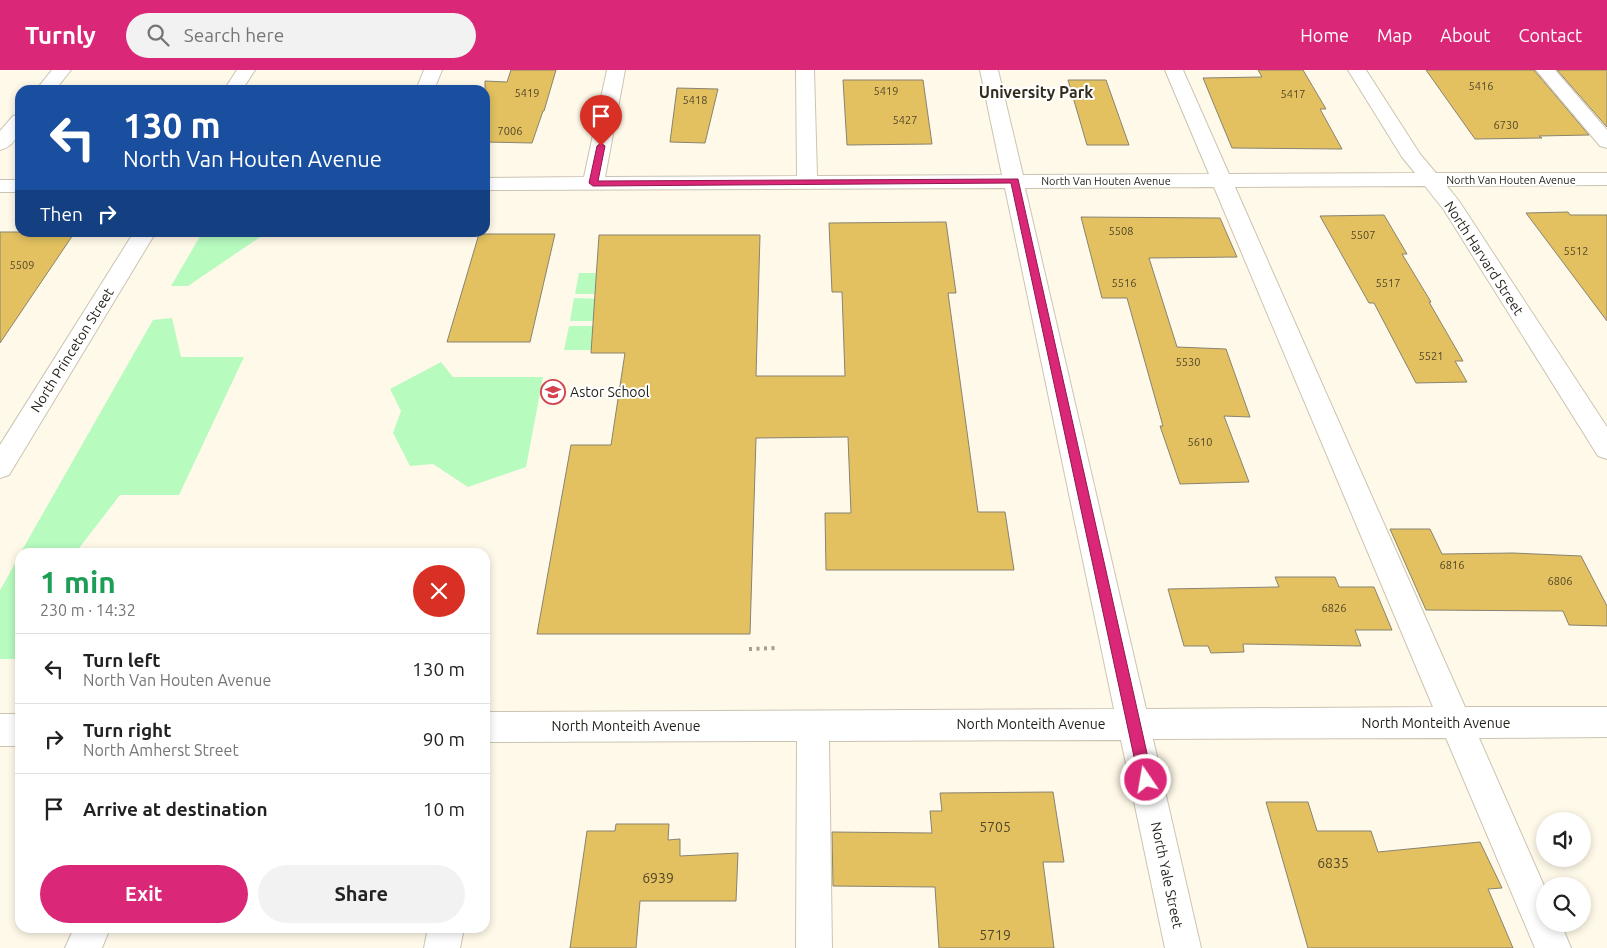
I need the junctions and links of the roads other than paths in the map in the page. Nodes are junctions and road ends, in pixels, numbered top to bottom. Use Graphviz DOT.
graph roads {
  1 [pos="62,70"];
  2 [pos="246,70"];
  3 [pos="433,70"];
  4 [pos="616,70"];
  5 [pos="804,70"];
  6 [pos="989,70"];
  7 [pos="1174,70"];
  8 [pos="1357,70"];
  9 [pos="1545,70"];
  10 [pos="49,85"];
  11 [pos="237,85"];
  12 [pos="427,85"];
  13 [pos="15,126"];
  14 [pos="1607,142"];
  15 [pos="0,144"];
  16 [pos="1607,179"];
  17 [pos="1431,180"];
  18 [pos="807,181"];
  19 [pos="1014,181"];
  20 [pos="1223,181"];
  21 [pos="593,183"];
  22 [pos="490,184"];
  23 [pos="0,186"];
  24 [pos="15,186"];
  25 [pos="142,237"];
  26 [pos="1607,449"];
  27 [pos="0,467"];
  28 [pos="1607,722"];
  29 [pos="1456,723"];
  30 [pos="813,724"];
  31 [pos="1133,724"];
  32 [pos="490,728"];
  33 [pos="0,730"];
  34 [pos="15,730"];
  35 [pos="90,933"];
  36 [pos="445,933"];
  37 [pos="83,948"];
  38 [pos="442,948"];
  39 [pos="814,948"];
  40 [pos="1183,948"];
  41 [pos="1553,948"];
  1 -- 10 [label="street"];
  2 -- 11 [label="street"];
  3 -- 12 [label="street"];
  4 -- 21 [label="street"];
  5 -- 18 [label="street"];
  6 -- 19 [label="street, North Yale Street"];
  7 -- 20 [label="street"];
  8 -- 17 [label="street, North Harvard Street"];
  9 -- 14 [label="street"];
  13 -- 15 [label="street"];
  16 -- 17 [label="street, North Van Houten Avenue"];
  17 -- 20 [label="street, North Van Houten Avenue"];
  17 -- 26 [label="street, North Harvard Street"];
  18 -- 19 [label="street, North Van Houten Avenue"];
  18 -- 21 [label="street, North Van Houten Avenue"];
  19 -- 20 [label="street, North Van Houten Avenue"];
  19 -- 31 [label="street, North Yale Street"];
  20 -- 29 [label="street"];
  21 -- 22 [label="street, North Van Houten Avenue"];
  23 -- 24 [label="street"];
  25 -- 27 [label="street, North Princeton Street"];
  28 -- 29 [label="street, North Monteith Avenue"];
  29 -- 31 [label="street, North Monteith Avenue"];
  29 -- 41 [label="street"];
  30 -- 31 [label="street, North Monteith Avenue"];
  30 -- 32 [label="street, North Monteith Avenue"];
  30 -- 39 [label="street"];
  31 -- 40 [label="street, North Yale Street"];
  33 -- 34 [label="street"];
  35 -- 37 [label="street"];
  36 -- 38 [label="street"];
}
